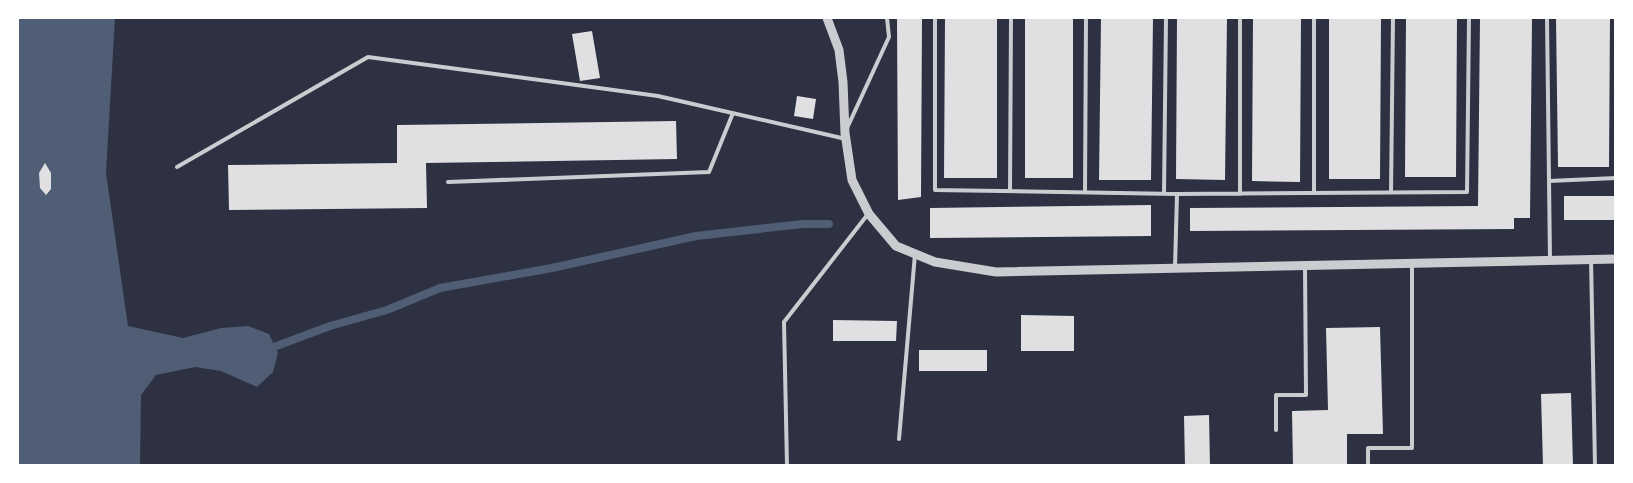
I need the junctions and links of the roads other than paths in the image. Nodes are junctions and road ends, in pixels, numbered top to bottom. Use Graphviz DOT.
graph roads {
  1 [pos="827,18"];
  2 [pos="887,18"];
  3 [pos="935,18"];
  4 [pos="1011,18"];
  5 [pos="1086,18"];
  6 [pos="1166,18"];
  7 [pos="1240,18"];
  8 [pos="1314,18"];
  9 [pos="1393,18"];
  10 [pos="1469,18"];
  11 [pos="1547,18"];
  12 [pos="733,113"];
  13 [pos="845,136"];
  14 [pos="177,167"];
  15 [pos="1616,178"];
  16 [pos="1549,181"];
  17 [pos="448,182"];
  18 [pos="1010,191"];
  19 [pos="1085,192"];
  20 [pos="1391,192"];
  21 [pos="1314,193"];
  22 [pos="1164,194"];
  23 [pos="1177,194"];
  24 [pos="1240,194"];
  25 [pos="868,214"];
  26 [pos="916,254"];
  27 [pos="1591,259"];
  28 [pos="1616,259"];
  29 [pos="1550,260"];
  30 [pos="1412,263"];
  31 [pos="1304,266"];
  32 [pos="1176,268"];
  33 [pos="1276,430"];
  34 [pos="899,439"];
  35 [pos="787,466"];
  36 [pos="1368,466"];
  37 [pos="1595,466"];
  1 -- 13 [label="street"];
  2 -- 13 [label="lane"];
  3 -- 18 [label="lane"];
  4 -- 18 [label="lane"];
  5 -- 19 [label="lane"];
  6 -- 22 [label="lane"];
  7 -- 24 [label="lane"];
  8 -- 21 [label="lane"];
  9 -- 20 [label="lane"];
  10 -- 20 [label="lane"];
  11 -- 16 [label="lane"];
  12 -- 13 [label="lane"];
  12 -- 14 [label="lane"];
  12 -- 17 [label="lane"];
  13 -- 25 [label="street"];
  15 -- 16 [label="lane"];
  16 -- 29 [label="lane"];
  18 -- 19 [label="lane"];
  19 -- 22 [label="lane"];
  20 -- 21 [label="lane"];
  21 -- 24 [label="lane"];
  22 -- 23 [label="lane"];
  23 -- 24 [label="lane"];
  23 -- 32 [label="lane"];
  25 -- 26 [label="street"];
  25 -- 35 [label="lane"];
  26 -- 32 [label="street"];
  26 -- 34 [label="lane"];
  27 -- 28 [label="street"];
  27 -- 29 [label="street"];
  27 -- 37 [label="lane"];
  29 -- 30 [label="street"];
  30 -- 31 [label="street"];
  30 -- 36 [label="lane"];
  31 -- 32 [label="street"];
  31 -- 33 [label="lane"];
}
